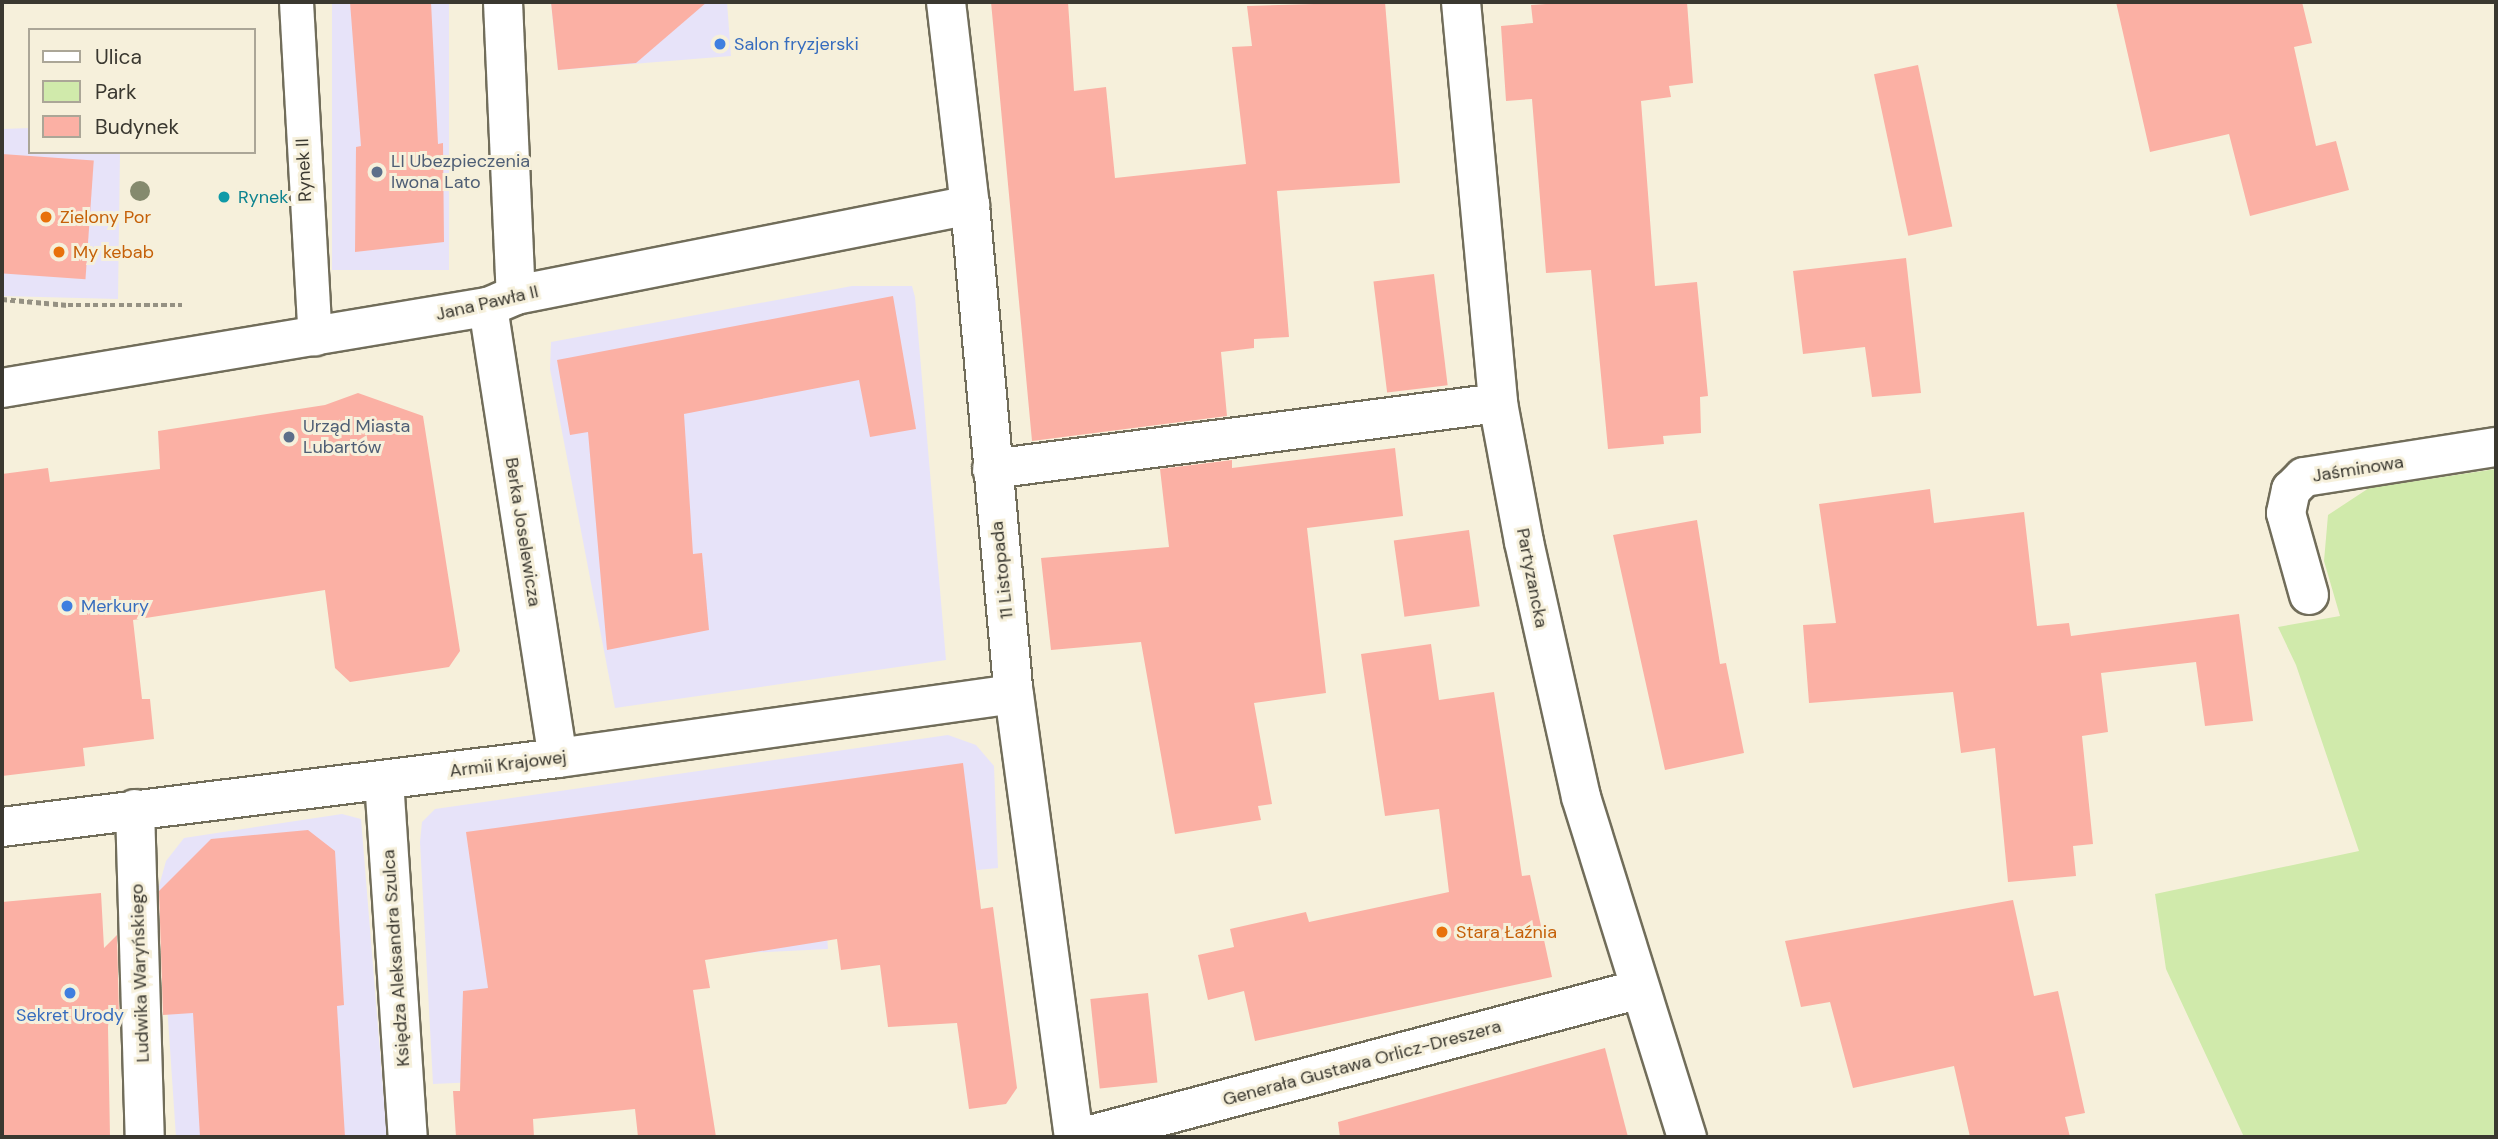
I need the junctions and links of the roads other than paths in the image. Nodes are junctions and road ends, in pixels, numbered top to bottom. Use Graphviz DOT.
graph roads {
  1 [pos="296,2"];
  2 [pos="503,2"];
  3 [pos="946,2"];
  4 [pos="1461,2"];
  5 [pos="970,205"];
  6 [pos="502,301"];
  7 [pos="315,338"];
  8 [pos="2,387"];
  9 [pos="1499,403"];
  10 [pos="2496,447"];
  11 [pos="992,469"];
  12 [pos="2309,594"];
  13 [pos="1014,694"];
  14 [pos="558,758"];
  15 [pos="384,780"];
  16 [pos="135,809"];
  17 [pos="2,827"];
  18 [pos="1640,989"];
  19 [pos="145,1137"];
  20 [pos="408,1137"];
  21 [pos="1074,1137"];
  22 [pos="1083,1137"];
  23 [pos="1687,1137"];
  1 -- 7 [label="lane, Rynek II"];
  2 -- 6 [label="street"];
  3 -- 5 [label="street, 11 Listopada"];
  4 -- 9 [label="street, Partyzancka"];
  5 -- 6 [label="street, Jana Pawła II"];
  5 -- 11 [label="street, 11 Listopada"];
  6 -- 7 [label="street, Jana Pawła II"];
  6 -- 14 [label="street, Berka Joselewicza"];
  7 -- 8 [label="street, Jana Pawła II"];
  9 -- 11 [label="street"];
  9 -- 18 [label="street, Partyzancka"];
  10 -- 12 [label="street, Jaśminowa"];
  11 -- 13 [label="street, 11 Listopada"];
  13 -- 14 [label="street, Armii Krajowej"];
  13 -- 21 [label="street, 11 Listopada"];
  14 -- 15 [label="street, Armii Krajowej"];
  15 -- 16 [label="street, Armii Krajowej"];
  15 -- 20 [label="street, Księdza Aleksandra Szulca"];
  16 -- 17 [label="street, Armii Krajowej"];
  16 -- 19 [label="street, Ludwika Waryńskiego"];
  18 -- 22 [label="street, Generała Gustawa Orlicz-Dreszera"];
  18 -- 23 [label="street, Partyzancka"];
}
